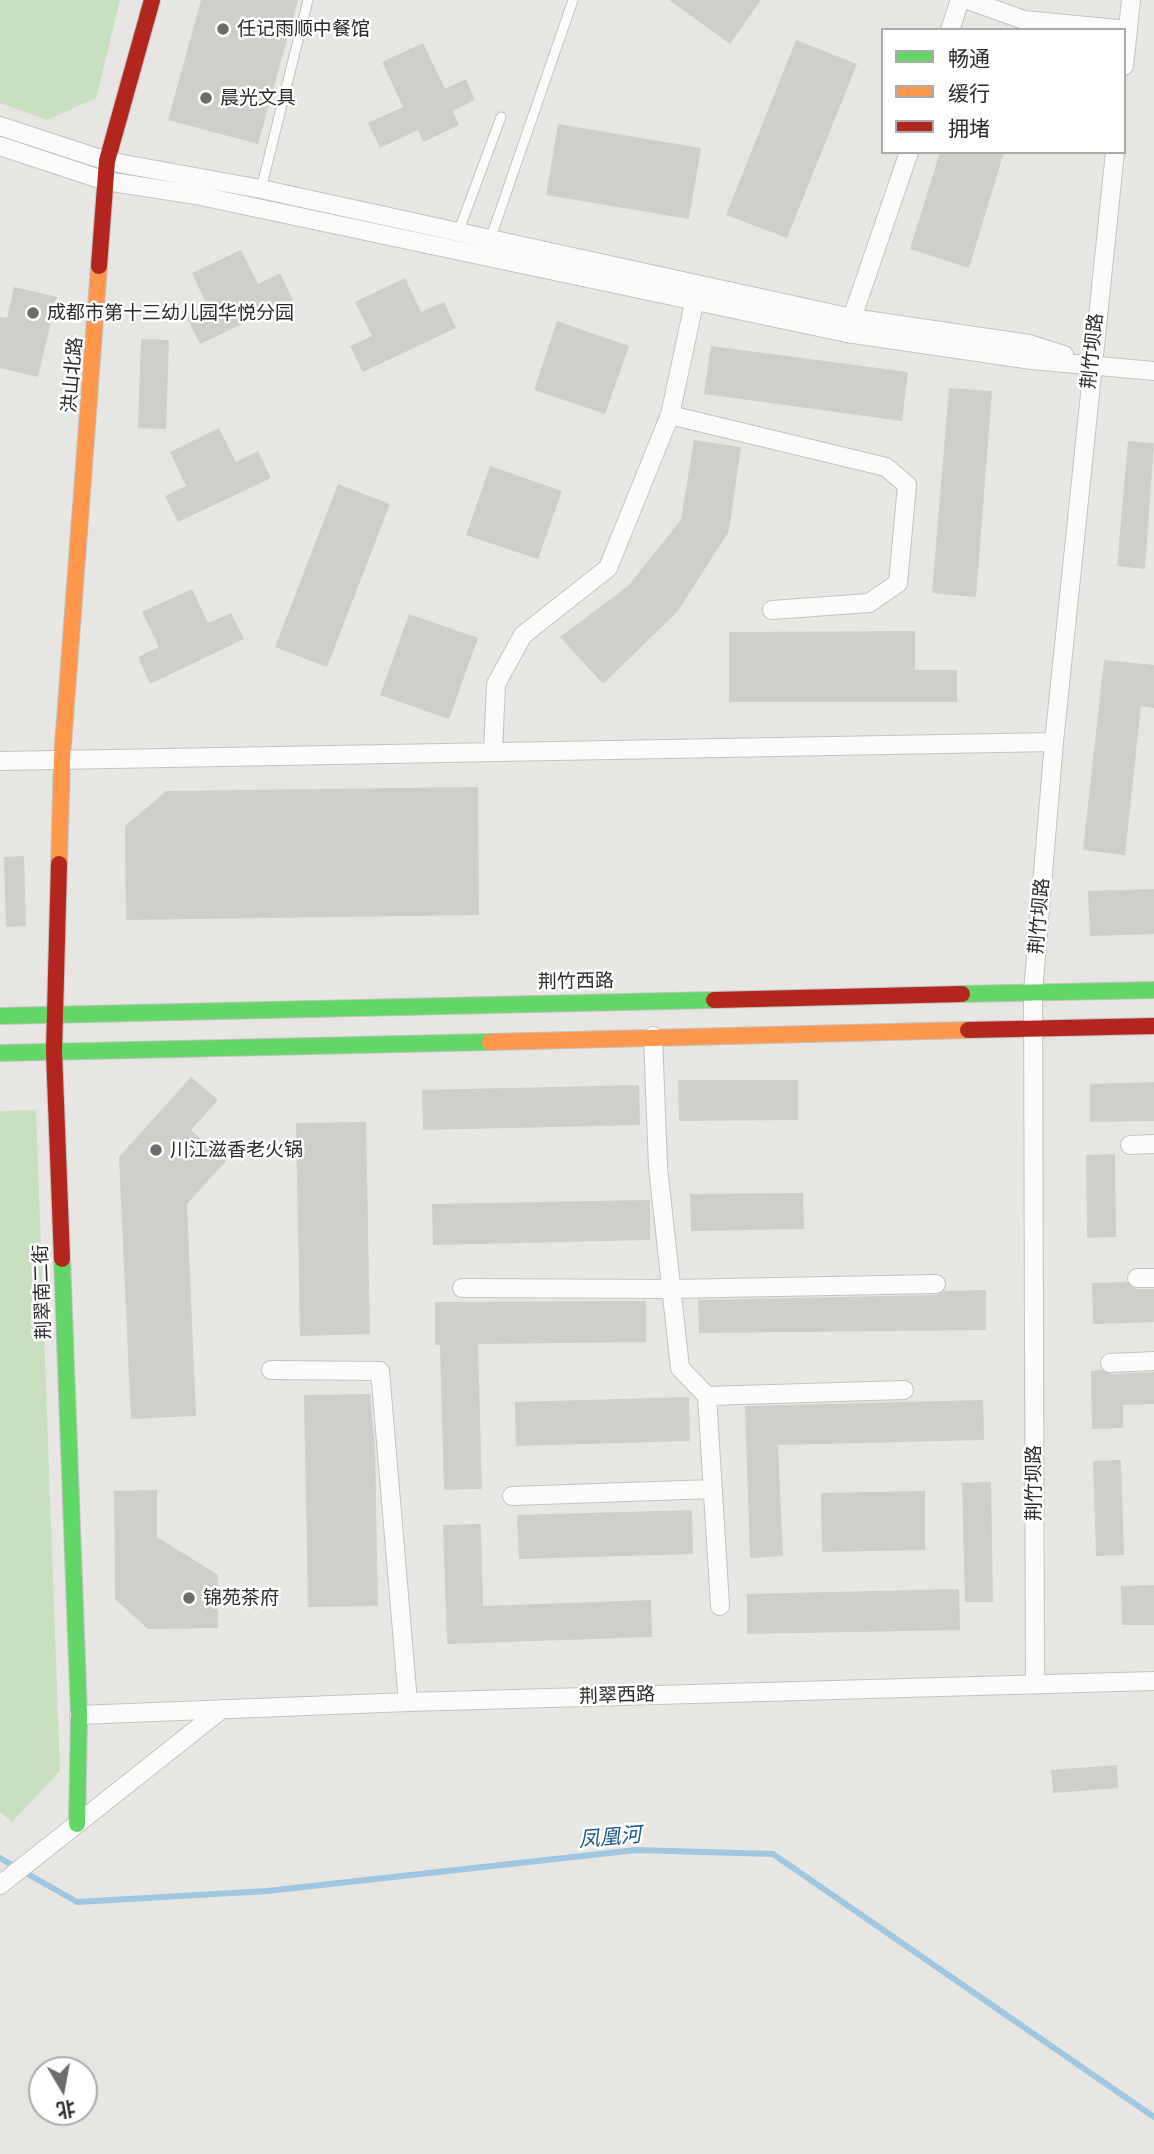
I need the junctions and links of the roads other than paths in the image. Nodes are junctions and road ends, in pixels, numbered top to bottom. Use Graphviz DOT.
graph roads {
  1 [pos="152,0"];
  2 [pos="308,0"];
  3 [pos="573,0"];
  4 [pos="960,0"];
  5 [pos="968,0"];
  6 [pos="1131,0"];
  7 [pos="951,28"];
  8 [pos="1107,28"];
  9 [pos="1128,30"];
  10 [pos="1126,48"];
  11 [pos="501,117"];
  12 [pos="0,126"];
  13 [pos="0,146"];
  14 [pos="908,154"];
  15 [pos="1115,154"];
  16 [pos="107,161"];
  17 [pos="106,181"];
  18 [pos="261,189"];
  19 [pos="457,234"];
  20 [pos="489,240"];
  21 [pos="696,293"];
  22 [pos="852,318"];
  23 [pos="1091,364"];
  24 [pos="1154,371"];
  25 [pos="670,415"];
  26 [pos="772,610"];
  27 [pos="1054,742"];
  28 [pos="494,751"];
  29 [pos="62,758"];
  30 [pos="0,761"];
  31 [pos="1154,990"];
  32 [pos="1033,992"];
  33 [pos="54,1015"];
  34 [pos="0,1016"];
  35 [pos="1154,1026"];
  36 [pos="1032,1029"];
  37 [pos="653,1036"];
  38 [pos="54,1051"];
  39 [pos="0,1052"];
  40 [pos="1130,1144"];
  41 [pos="1154,1144"];
  42 [pos="936,1284"];
  43 [pos="462,1287"];
  44 [pos="671,1289"];
  45 [pos="1154,1361"];
  46 [pos="1110,1363"];
  47 [pos="271,1370"];
  48 [pos="904,1390"];
  49 [pos="707,1396"];
  50 [pos="713,1489"];
  51 [pos="512,1496"];
  52 [pos="720,1606"];
  53 [pos="1154,1681"];
  54 [pos="1035,1683"];
  55 [pos="408,1702"];
  56 [pos="222,1709"];
  57 [pos="79,1715"];
  58 [pos="77,1825"];
  59 [pos="0,1885"];
  1 -- 16 [label="main road, 洪山北路"];
  2 -- 18 [label="lane"];
  3 -- 20 [label="lane"];
  4 -- 7 [label="street"];
  5 -- 8 [label="street"];
  6 -- 9 [label="street"];
  9 -- 10 [label="street"];
  11 -- 19 [label="lane"];
  12 -- 16 [label="street"];
  13 -- 17 [label="street"];
  14 -- 22 [label="street"];
  15 -- 23 [label="street, 荆竹坝路"];
  16 -- 17 [label="main road, 洪山北路"];
  16 -- 18 [label="street"];
  17 -- 21 [label="street"];
  17 -- 29 [label="main road, 洪山北路"];
  18 -- 19 [label="street"];
  19 -- 20 [label="street"];
  20 -- 21 [label="street"];
  21 -- 22 [label="street"];
  21 -- 23 [label="street"];
  21 -- 25 [label="street"];
  22 -- 23 [label="street"];
  23 -- 24 [label="street"];
  23 -- 27 [label="street, 荆竹坝路"];
  25 -- 26 [label="street"];
  25 -- 28 [label="street"];
  27 -- 28 [label="street"];
  27 -- 32 [label="street, 荆竹坝路"];
  28 -- 29 [label="street"];
  29 -- 30 [label="street"];
  29 -- 33 [label="main road, 荆翠南二街"];
  31 -- 32 [label="main road, 荆竹西路"];
  32 -- 33 [label="main road, 荆竹西路"];
  32 -- 36 [label="street, 荆竹坝路"];
  33 -- 34 [label="main road, 荆竹西路"];
  33 -- 38 [label="main road, 荆翠南二街"];
  35 -- 36 [label="main road"];
  36 -- 37 [label="main road"];
  36 -- 54 [label="street, 荆竹坝路"];
  37 -- 38 [label="main road"];
  37 -- 44 [label="street"];
  38 -- 39 [label="main road"];
  38 -- 57 [label="main road, 荆翠南二街"];
  40 -- 41 [label="street"];
  42 -- 44 [label="street"];
  43 -- 44 [label="street"];
  44 -- 49 [label="street"];
  45 -- 46 [label="street"];
  47 -- 55 [label="street"];
  48 -- 49 [label="street"];
  49 -- 50 [label="street"];
  50 -- 51 [label="street"];
  50 -- 52 [label="street"];
  53 -- 54 [label="street, 荆翠西路"];
  54 -- 55 [label="street, 荆翠西路"];
  55 -- 56 [label="street, 荆翠西路"];
  56 -- 57 [label="street, 荆翠西路"];
  56 -- 58 [label="street"];
  57 -- 58 [label="main road, 荆翠南二街"];
  58 -- 59 [label="street"];
}
